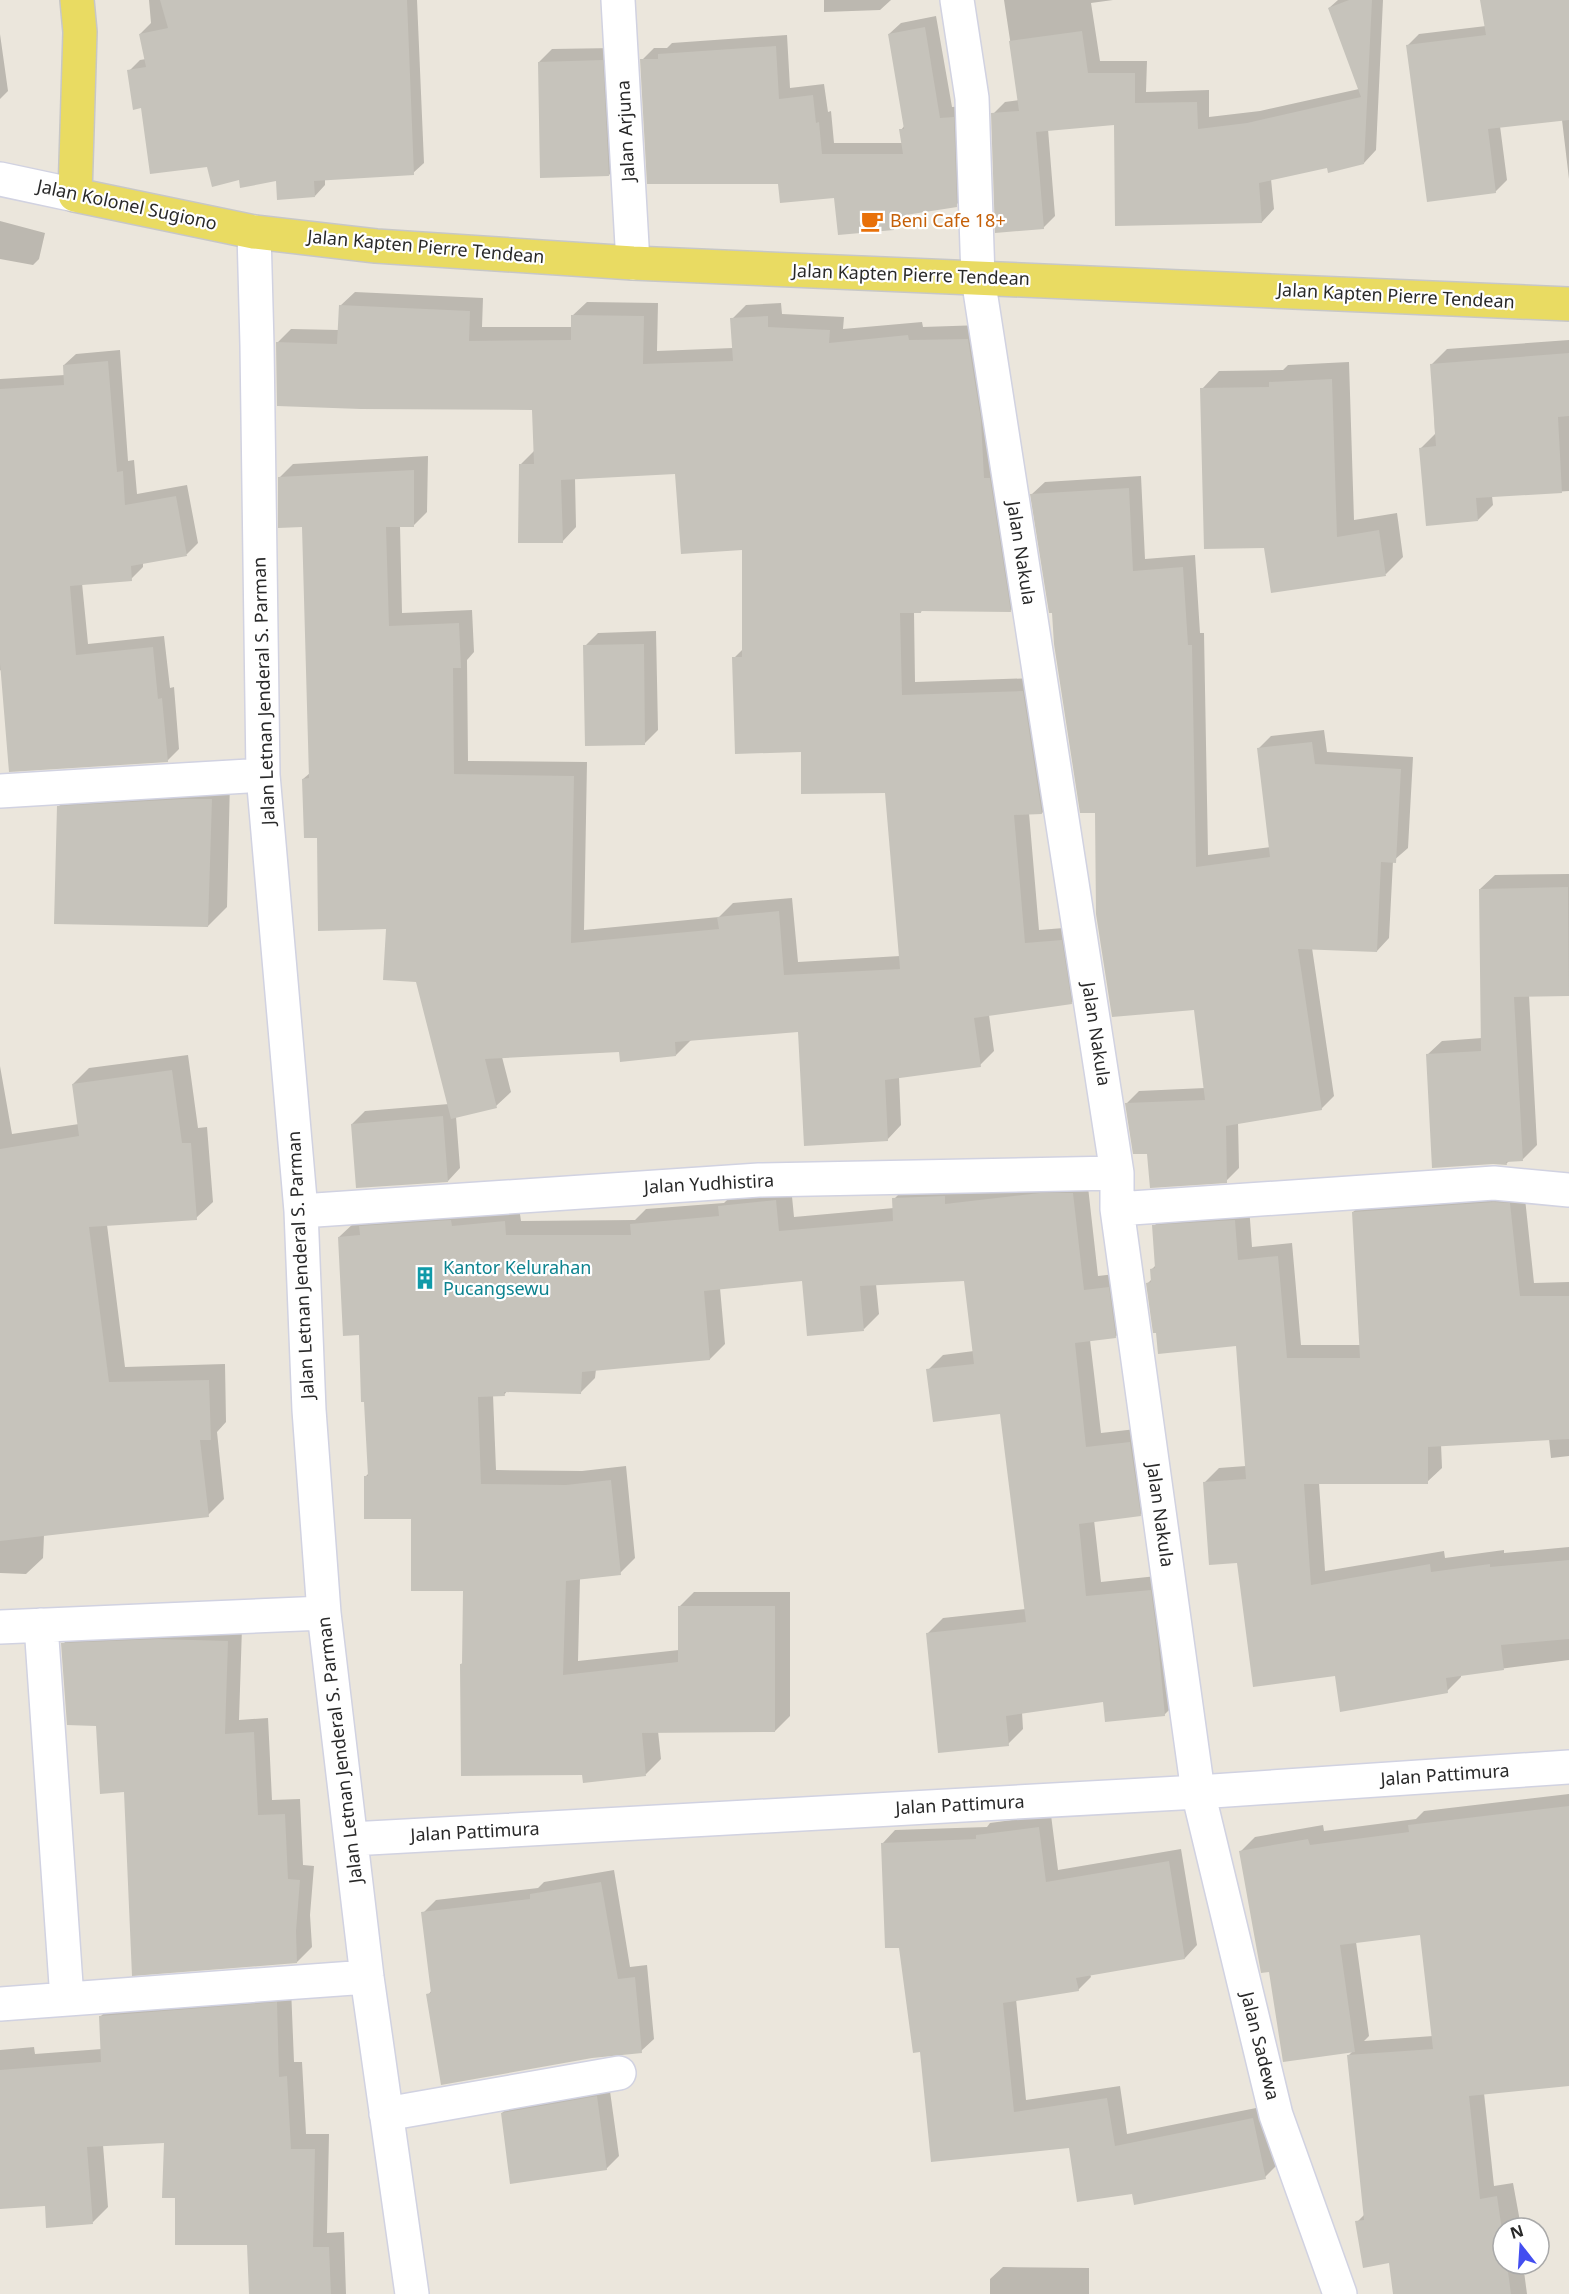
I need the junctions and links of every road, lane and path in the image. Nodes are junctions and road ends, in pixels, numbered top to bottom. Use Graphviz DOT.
graph roads {
  1 [pos="77,0"];
  2 [pos="618,0"];
  3 [pos="957,0"];
  4 [pos="0,179"];
  5 [pos="75,195"];
  6 [pos="254,232"];
  7 [pos="633,263"];
  8 [pos="978,278"];
  9 [pos="1569,304"];
  10 [pos="263,775"];
  11 [pos="0,791"];
  12 [pos="1117,1173"];
  13 [pos="1569,1190"];
  14 [pos="1117,1209"];
  15 [pos="302,1211"];
  16 [pos="324,1613"];
  17 [pos="41,1625"];
  18 [pos="0,1627"];
  19 [pos="1569,1767"];
  20 [pos="1198,1792"];
  21 [pos="351,1839"];
  22 [pos="367,1977"];
  23 [pos="66,1999"];
  24 [pos="0,2004"];
  25 [pos="619,2073"];
  26 [pos="387,2114"];
  27 [pos="412,2294"];
  28 [pos="1340,2294"];
  1 -- 5 [label="main road"];
  2 -- 7 [label="street, Jalan Arjuna"];
  3 -- 8 [label="street, Jalan Nakula"];
  4 -- 5 [label="street, Jalan Kolonel Sugiono"];
  5 -- 6 [label="main road, Jalan Kolonel Sugiono"];
  6 -- 7 [label="main road, Jalan Kapten Pierre Tendean"];
  6 -- 10 [label="street, Jalan Letnan Jenderal S. Parman"];
  7 -- 8 [label="main road, Jalan Kapten Pierre Tendean"];
  8 -- 9 [label="main road, Jalan Kapten Pierre Tendean"];
  8 -- 12 [label="street, Jalan Nakula"];
  10 -- 11 [label="street"];
  10 -- 15 [label="street, Jalan Letnan Jenderal S. Parman"];
  12 -- 14 [label="street, Jalan Nakula"];
  12 -- 15 [label="street, Jalan Yudhistira"];
  13 -- 14 [label="street"];
  14 -- 20 [label="street, Jalan Nakula"];
  15 -- 16 [label="street, Jalan Letnan Jenderal S. Parman"];
  16 -- 17 [label="street"];
  16 -- 21 [label="street, Jalan Letnan Jenderal S. Parman"];
  17 -- 18 [label="street"];
  17 -- 23 [label="street"];
  19 -- 20 [label="street, Jalan Pattimura"];
  20 -- 21 [label="street, Jalan Pattimura"];
  20 -- 28 [label="street, Jalan Sadewa"];
  21 -- 22 [label="street, Jalan Letnan Jenderal S. Parman"];
  22 -- 23 [label="street"];
  22 -- 26 [label="street, Jalan Letnan Jenderal S. Parman"];
  23 -- 24 [label="street"];
  25 -- 26 [label="street"];
  26 -- 27 [label="street, Jalan Letnan Jenderal S. Parman"];
}
